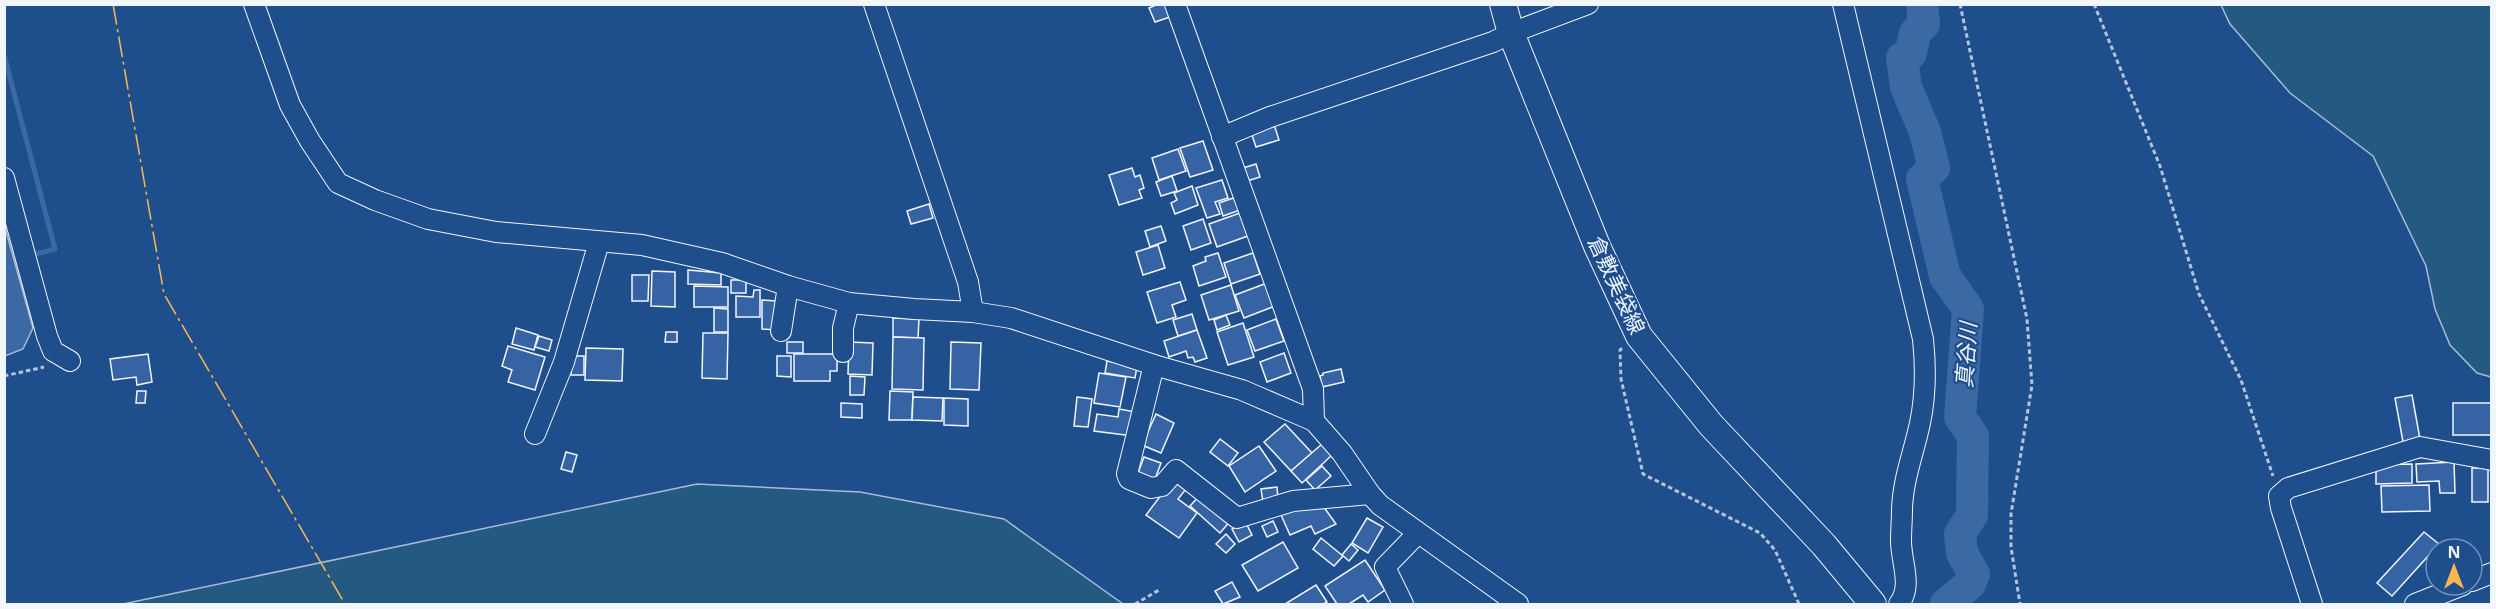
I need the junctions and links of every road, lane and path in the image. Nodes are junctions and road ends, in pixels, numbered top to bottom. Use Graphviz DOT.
graph roads {
  1 [pos="254,4"];
  2 [pos="874,4"];
  3 [pos="1175,4"];
  4 [pos="1503,4"];
  5 [pos="1588,4"];
  6 [pos="1843,4"];
  7 [pos="1960,4"];
  8 [pos="2094,4"];
  9 [pos="1511,33"];
  10 [pos="1222,137"];
  11 [pos="4,178"];
  12 [pos="599,242"];
  13 [pos="788,286"];
  14 [pos="849,303"];
  15 [pos="973,312"];
  16 [pos="782,331"];
  17 [pos="1639,336"];
  18 [pos="843,352"];
  19 [pos="70,361"];
  20 [pos="1154,365"];
  21 [pos="4,376"];
  22 [pos="1314,421"];
  23 [pos="535,434"];
  24 [pos="2492,460"];
  25 [pos="1370,494"];
  26 [pos="2279,496"];
  27 [pos="1418,533"];
  28 [pos="1159,590"];
  29 [pos="2433,597"];
  30 [pos="1135,604"];
  31 [pos="1403,604"];
  32 [pos="1518,604"];
  33 [pos="1799,604"];
  34 [pos="1873,604"];
  35 [pos="1899,604"];
  36 [pos="2020,604"];
  37 [pos="2312,604"];
  38 [pos="2415,604"];
  1 -- 12 [label="street"];
  2 -- 15 [label="street"];
  3 -- 10 [label="street"];
  4 -- 9 [label="main road, 倉敷美袋線"];
  5 -- 9 [label="street"];
  6 -- 35 [label="street"];
  7 -- 36 [label="path"];
  8 -- 26 [label="path"];
  9 -- 10 [label="street"];
  9 -- 17 [label="main road, 倉敷美袋線"];
  10 -- 22 [label="street"];
  11 -- 19 [label="street"];
  12 -- 13 [label="street"];
  12 -- 23 [label="street"];
  13 -- 14 [label="street"];
  13 -- 16 [label="street"];
  14 -- 15 [label="street"];
  14 -- 18 [label="street"];
  15 -- 20 [label="street"];
  17 -- 33 [label="path"];
  17 -- 34 [label="main road, 倉敷美袋線"];
  19 -- 21 [label="path"];
  20 -- 22 [label="street"];
  20 -- 25 [label="street"];
  22 -- 25 [label="street"];
  24 -- 26 [label="street"];
  25 -- 27 [label="street"];
  26 -- 37 [label="street"];
  27 -- 31 [label="street"];
  27 -- 32 [label="street"];
  28 -- 30 [label="path"];
  29 -- 38 [label="street"];
}
